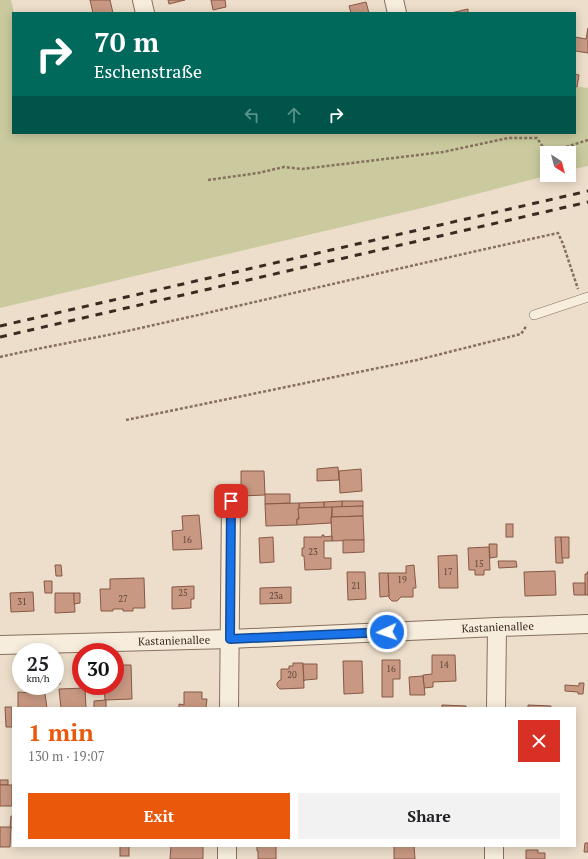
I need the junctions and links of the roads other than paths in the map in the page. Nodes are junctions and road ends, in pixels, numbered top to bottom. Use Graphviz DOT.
graph roads {
  1 [pos="142,0"];
  2 [pos="394,0"];
  3 [pos="145,12"];
  4 [pos="397,12"];
  5 [pos="585,298"];
  6 [pos="534,316"];
  7 [pos="231,501"];
  8 [pos="588,624"];
  9 [pos="497,627"];
  10 [pos="230,639"];
  11 [pos="0,645"];
  12 [pos="229,707"];
  13 [pos="496,707"];
  14 [pos="227,847"];
  15 [pos="494,847"];
  16 [pos="227,859"];
  17 [pos="494,859"];
  1 -- 3 [label="street"];
  2 -- 4 [label="street"];
  5 -- 6 [label="lane"];
  7 -- 10 [label="street"];
  8 -- 9 [label="street, Kastanienallee"];
  9 -- 10 [label="street, Kastanienallee"];
  9 -- 13 [label="street"];
  10 -- 11 [label="street, Kastanienallee"];
  10 -- 12 [label="street"];
  14 -- 16 [label="street"];
  15 -- 17 [label="street"];
}
